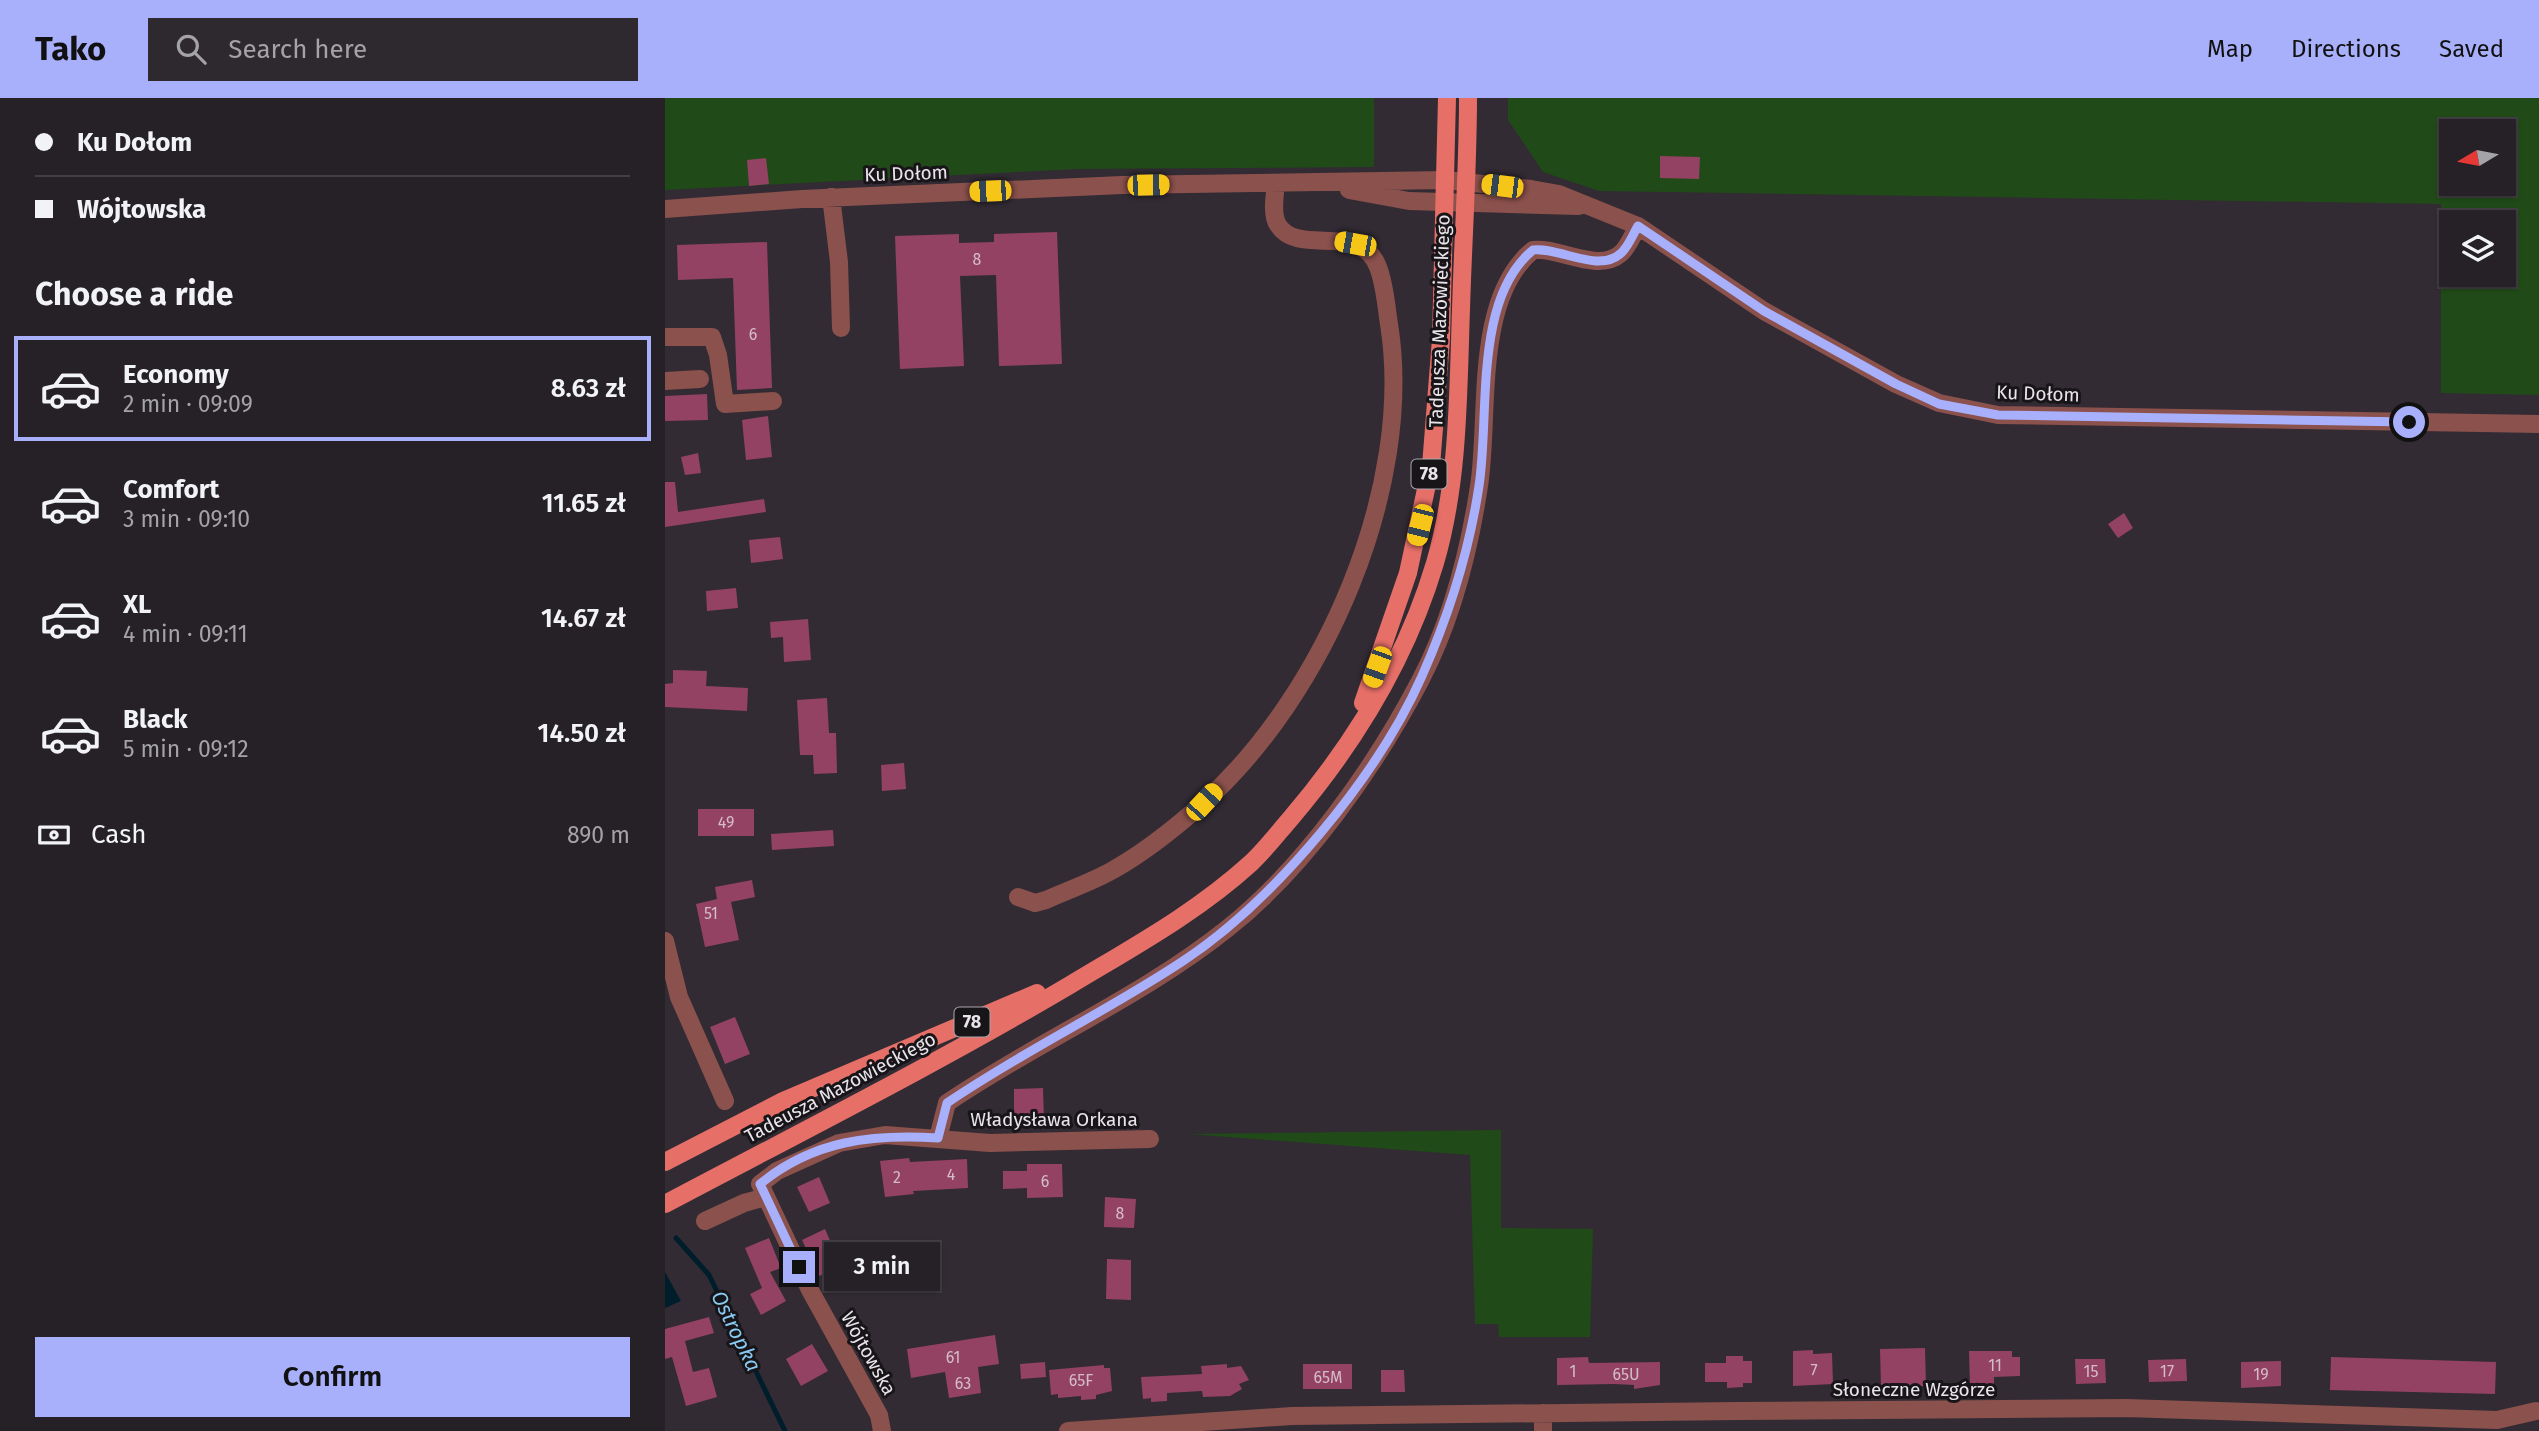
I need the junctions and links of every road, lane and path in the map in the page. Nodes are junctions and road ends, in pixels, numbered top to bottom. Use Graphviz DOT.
graph roads {
  1 [pos="1447,98"];
  2 [pos="1468,98"];
  3 [pos="1445,180"];
  4 [pos="1465,181"];
  5 [pos="1276,183"];
  6 [pos="1317,184"];
  7 [pos="831,197"];
  8 [pos="1444,204"];
  9 [pos="1465,205"];
  10 [pos="1590,206"];
  11 [pos="665,209"];
  12 [pos="1638,226"];
  13 [pos="841,328"];
  14 [pos="665,337"];
  15 [pos="700,379"];
  16 [pos="665,381"];
  17 [pos="773,401"];
  18 [pos="2539,424"];
  19 [pos="1352,733"];
  20 [pos="1018,897"];
  21 [pos="665,941"];
  22 [pos="1107,963"];
  23 [pos="725,1101"];
  24 [pos="938,1138"];
  25 [pos="1150,1139"];
  26 [pos="665,1162"];
  27 [pos="763,1191"];
  28 [pos="665,1204"];
  29 [pos="705,1221"];
  30 [pos="2536,1411"];
  31 [pos="1543,1422"];
  32 [pos="1296,1423"];
  33 [pos="883,1431"];
  34 [pos="1068,1431"];
  1 -- 3 [label="main road, Tadeusza Mazowieckiego / 78"];
  2 -- 4 [label="main road, Tadeusza Mazowieckiego / 78"];
  3 -- 4 [label="street, Ku Dołom"];
  3 -- 6 [label="street, Ku Dołom"];
  3 -- 8 [label="main road, Tadeusza Mazowieckiego / 78"];
  4 -- 9 [label="main road, Tadeusza Mazowieckiego / 78"];
  4 -- 10 [label="street, Ku Dołom"];
  5 -- 6 [label="street, Ku Dołom"];
  5 -- 7 [label="street, Ku Dołom"];
  5 -- 20 [label="street"];
  6 -- 8 [label="street, Ku Dołom"];
  7 -- 11 [label="street, Ku Dołom"];
  7 -- 13 [label="street"];
  8 -- 9 [label="street, Ku Dołom"];
  8 -- 19 [label="main road, Tadeusza Mazowieckiego / 78"];
  9 -- 10 [label="street, Ku Dołom"];
  9 -- 19 [label="main road, Tadeusza Mazowieckiego / 78"];
  10 -- 12 [label="street, Ku Dołom"];
  12 -- 18 [label="street, Ku Dołom"];
  12 -- 24 [label="street"];
  14 -- 17 [label="street"];
  15 -- 16 [label="street"];
  19 -- 22 [label="main road, Tadeusza Mazowieckiego / 78"];
  21 -- 23 [label="street"];
  22 -- 26 [label="main road, Tadeusza Mazowieckiego / 78"];
  22 -- 28 [label="main road, Tadeusza Mazowieckiego / 78"];
  24 -- 25 [label="street, Władysława Orkana"];
  24 -- 27 [label="street, Władysława Orkana"];
  27 -- 29 [label="street, Władysława Orkana"];
  27 -- 33 [label="street, Wójtowska"];
  30 -- 31 [label="street, Słoneczne Wzgórze"];
  31 -- 32 [label="street, Słoneczne Wzgórze"];
  32 -- 34 [label="street, Słoneczne Wzgórze"];
}
